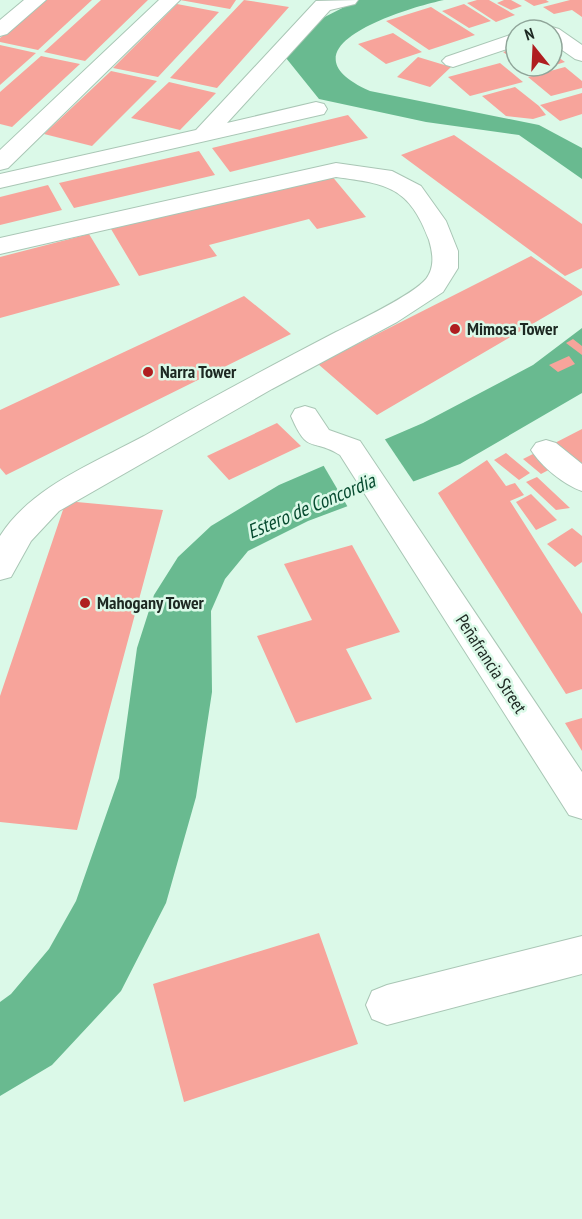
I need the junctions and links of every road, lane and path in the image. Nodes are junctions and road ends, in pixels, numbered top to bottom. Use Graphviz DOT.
graph roads {
  1 [pos="36,0"];
  2 [pos="170,0"];
  3 [pos="348,0"];
  4 [pos="318,3"];
  5 [pos="0,30"];
  6 [pos="564,42"];
  7 [pos="504,43"];
  8 [pos="582,55"];
  9 [pos="453,61"];
  10 [pos="316,109"];
  11 [pos="205,133"];
  12 [pos="0,163"];
  13 [pos="0,181"];
  14 [pos="0,246"];
  15 [pos="262,382"];
  16 [pos="546,450"];
  17 [pos="582,480"];
  18 [pos="0,568"];
  19 [pos="582,803"];
  20 [pos="582,956"];
  21 [pos="387,1005"];
  1 -- 5 [label="street"];
  2 -- 12 [label="street"];
  3 -- 4 [label="street"];
  4 -- 11 [label="street"];
  6 -- 8 [label="street"];
  7 -- 9 [label="street"];
  10 -- 11 [label="street"];
  11 -- 13 [label="street"];
  14 -- 15 [label="street"];
  15 -- 18 [label="street"];
  15 -- 19 [label="street, Peñafrancia Street"];
  16 -- 17 [label="street"];
  20 -- 21 [label="street"];
}
